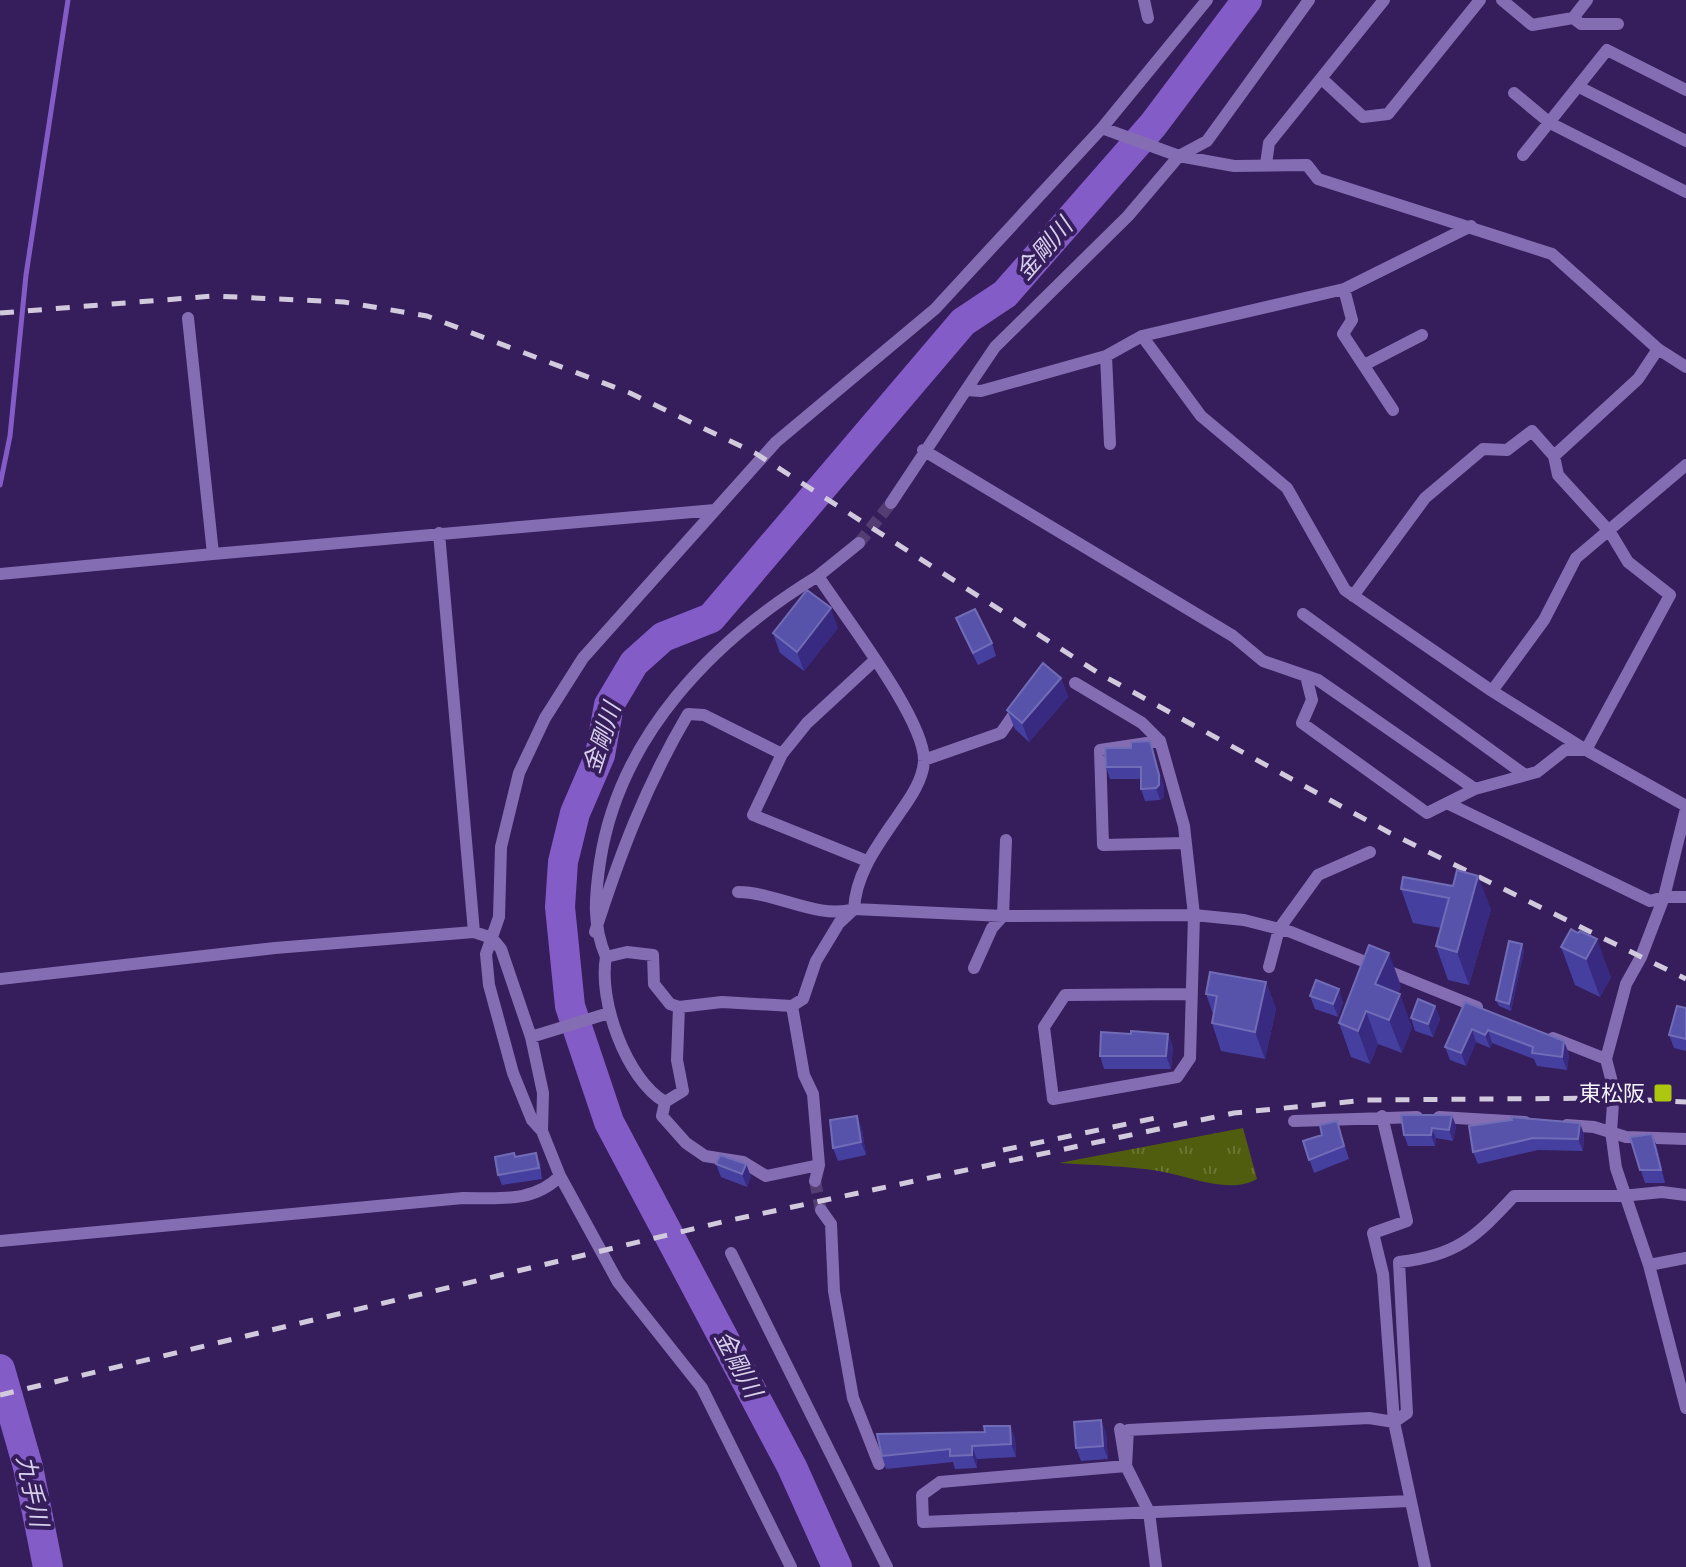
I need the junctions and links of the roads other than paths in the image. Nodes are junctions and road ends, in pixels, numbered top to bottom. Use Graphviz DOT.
graph roads {
  1 [pos="1144,0"];
  2 [pos="1207,0"];
  3 [pos="1309,0"];
  4 [pos="1384,0"];
  5 [pos="1480,0"];
  6 [pos="1502,0"];
  7 [pos="1587,0"];
  8 [pos="1148,18"];
  9 [pos="1573,18"];
  10 [pos="1618,24"];
  11 [pos="1322,79"];
  12 [pos="1579,87"];
  13 [pos="1686,90"];
  14 [pos="1514,93"];
  15 [pos="1550,123"];
  16 [pos="1102,128"];
  17 [pos="1686,141"];
  18 [pos="1523,155"];
  19 [pos="1179,156"];
  20 [pos="1266,164"];
  21 [pos="1686,192"];
  22 [pos="1471,226"];
  23 [pos="1344,289"];
  24 [pos="188,318"];
  25 [pos="1422,335"];
  26 [pos="1142,336"];
  27 [pos="1658,349"];
  28 [pos="1106,356"];
  29 [pos="1364,365"];
  30 [pos="1686,367"];
  31 [pos="966,390"];
  32 [pos="1393,410"];
  33 [pos="1110,444"];
  34 [pos="923,450"];
  35 [pos="1554,456"];
  36 [pos="1686,465"];
  37 [pos="891,503"];
  38 [pos="715,510"];
  39 [pos="1610,532"];
  40 [pos="439,533"];
  41 [pos="859,543"];
  42 [pos="213,554"];
  43 [pos="0,574"];
  44 [pos="818,576"];
  45 [pos="1353,596"];
  46 [pos="1303,614"];
  47 [pos="874,661"];
  48 [pos="1306,676"];
  49 [pos="1075,683"];
  50 [pos="1492,691"];
  51 [pos="1021,704"];
  52 [pos="1160,741"];
  53 [pos="1586,750"];
  54 [pos="782,754"];
  55 [pos="924,760"];
  56 [pos="1525,775"];
  57 [pos="1475,789"];
  58 [pos="1447,803"];
  59 [pos="1686,807"];
  60 [pos="1006,840"];
  61 [pos="1185,843"];
  62 [pos="1370,852"];
  63 [pos="867,861"];
  64 [pos="738,892"];
  65 [pos="1664,897"];
  66 [pos="1686,897"];
  67 [pos="854,909"];
  68 [pos="1194,915"];
  69 [pos="1003,916"];
  70 [pos="1279,929"];
  71 [pos="474,932"];
  72 [pos="595,932"];
  73 [pos="492,938"];
  74 [pos="606,957"];
  75 [pos="1269,967"];
  76 [pos="974,968"];
  77 [pos="0,979"];
  78 [pos="1189,994"];
  79 [pos="792,1006"];
  80 [pos="679,1007"];
  81 [pos="1489,1012"];
  82 [pos="609,1013"];
  83 [pos="538,1035"];
  84 [pos="1545,1035"];
  85 [pos="1606,1059"];
  86 [pos="665,1102"];
  87 [pos="1382,1116"];
  88 [pos="1294,1121"];
  89 [pos="1532,1122"];
  90 [pos="1547,1123"];
  91 [pos="542,1131"];
  92 [pos="1611,1131"];
  93 [pos="1686,1139"];
  94 [pos="819,1165"];
  95 [pos="560,1176"];
  96 [pos="815,1181"];
  97 [pos="1686,1195"];
  98 [pos="1622,1196"];
  99 [pos="821,1210"];
  100 [pos="0,1241"];
  101 [pos="731,1253"];
  102 [pos="1686,1258"];
  103 [pos="1649,1265"];
  104 [pos="1686,1355"];
  105 [pos="1673,1359"];
  106 [pos="1686,1408"];
  107 [pos="1394,1422"];
  108 [pos="1120,1429"];
  109 [pos="879,1464"];
  110 [pos="1126,1466"];
  111 [pos="1410,1501"];
  112 [pos="1149,1512"];
  113 [pos="791,1567"];
  114 [pos="887,1567"];
  115 [pos="1156,1567"];
  116 [pos="1425,1567"];
  1 -- 8 [label="street"];
  2 -- 16 [label="street"];
  3 -- 19 [label="street"];
  4 -- 11 [label="street"];
  5 -- 11 [label="street"];
  6 -- 9 [label="street"];
  7 -- 9 [label="street"];
  9 -- 10 [label="street"];
  11 -- 20 [label="street"];
  12 -- 13 [label="street"];
  12 -- 15 [label="street"];
  12 -- 17 [label="street"];
  14 -- 15 [label="street"];
  15 -- 18 [label="street"];
  15 -- 21 [label="street"];
  16 -- 19 [label="street"];
  16 -- 38 [label="street"];
  19 -- 20 [label="street"];
  19 -- 31 [label="street"];
  20 -- 22 [label="street"];
  22 -- 23 [label="street"];
  22 -- 27 [label="street"];
  23 -- 26 [label="street"];
  23 -- 29 [label="street"];
  24 -- 42 [label="street"];
  25 -- 29 [label="street"];
  26 -- 28 [label="street"];
  26 -- 45 [label="street"];
  27 -- 30 [label="street"];
  27 -- 35 [label="street"];
  28 -- 31 [label="street"];
  28 -- 33 [label="street"];
  29 -- 32 [label="street"];
  31 -- 34 [label="street"];
  34 -- 37 [label="street"];
  34 -- 48 [label="street"];
  35 -- 39 [label="street"];
  35 -- 45 [label="street"];
  36 -- 39 [label="street"];
  38 -- 40 [label="street"];
  38 -- 73 [label="street"];
  39 -- 50 [label="street"];
  39 -- 53 [label="street"];
  40 -- 42 [label="street"];
  40 -- 71 [label="street"];
  41 -- 44 [label="street"];
  42 -- 43 [label="street"];
  44 -- 47 [label="street"];
  44 -- 72 [label="street"];
  45 -- 50 [label="street"];
  46 -- 56 [label="street"];
  47 -- 54 [label="street"];
  47 -- 55 [label="street"];
  48 -- 57 [label="street"];
  48 -- 58 [label="street"];
  49 -- 52 [label="street"];
  50 -- 53 [label="street"];
  51 -- 55 [label="street"];
  52 -- 61 [label="street"];
  52 -- 61 [label="street"];
  53 -- 56 [label="street"];
  53 -- 59 [label="street"];
  54 -- 63 [label="street"];
  54 -- 72 [label="street"];
  55 -- 63 [label="street"];
  56 -- 57 [label="street"];
  57 -- 58 [label="street"];
  58 -- 65 [label="street"];
  59 -- 65 [label="street"];
  60 -- 69 [label="street"];
  61 -- 68 [label="street"];
  62 -- 70 [label="street"];
  63 -- 67 [label="street"];
  64 -- 67 [label="street"];
  65 -- 66 [label="street"];
  65 -- 85 [label="street"];
  67 -- 69 [label="street"];
  67 -- 79 [label="street"];
  68 -- 69 [label="street"];
  68 -- 70 [label="street"];
  68 -- 78 [label="street"];
  69 -- 76 [label="street"];
  70 -- 75 [label="street"];
  70 -- 81 [label="street"];
  71 -- 73 [label="street"];
  71 -- 77 [label="street"];
  72 -- 74 [label="street"];
  73 -- 83 [label="street"];
  73 -- 91 [label="street"];
  74 -- 80 [label="street"];
  74 -- 82 [label="street"];
  78 -- 78 [label="street"];
  79 -- 80 [label="street"];
  79 -- 94 [label="street"];
  80 -- 86 [label="street"];
  82 -- 83 [label="street"];
  82 -- 86 [label="street"];
  83 -- 91 [label="street"];
  84 -- 85 [label="street"];
  85 -- 92 [label="street"];
  86 -- 94 [label="street"];
  87 -- 88 [label="street"];
  87 -- 89 [label="street"];
  87 -- 107 [label="street"];
  90 -- 92 [label="street"];
  91 -- 95 [label="street"];
  92 -- 93 [label="street"];
  92 -- 98 [label="street"];
  94 -- 96 [label="street"];
  95 -- 100 [label="street"];
  95 -- 113 [label="street"];
  97 -- 98 [label="street"];
  98 -- 103 [label="street"];
  98 -- 107 [label="street"];
  99 -- 109 [label="street"];
  101 -- 114 [label="street"];
  102 -- 103 [label="street"];
  103 -- 105 [label="street"];
  104 -- 105 [label="street"];
  105 -- 106 [label="street"];
  107 -- 110 [label="street"];
  107 -- 111 [label="street"];
  108 -- 110 [label="street"];
  110 -- 112 [label="street"];
  110 -- 112 [label="street"];
  111 -- 112 [label="street"];
  111 -- 116 [label="street"];
  112 -- 115 [label="street"];
}
